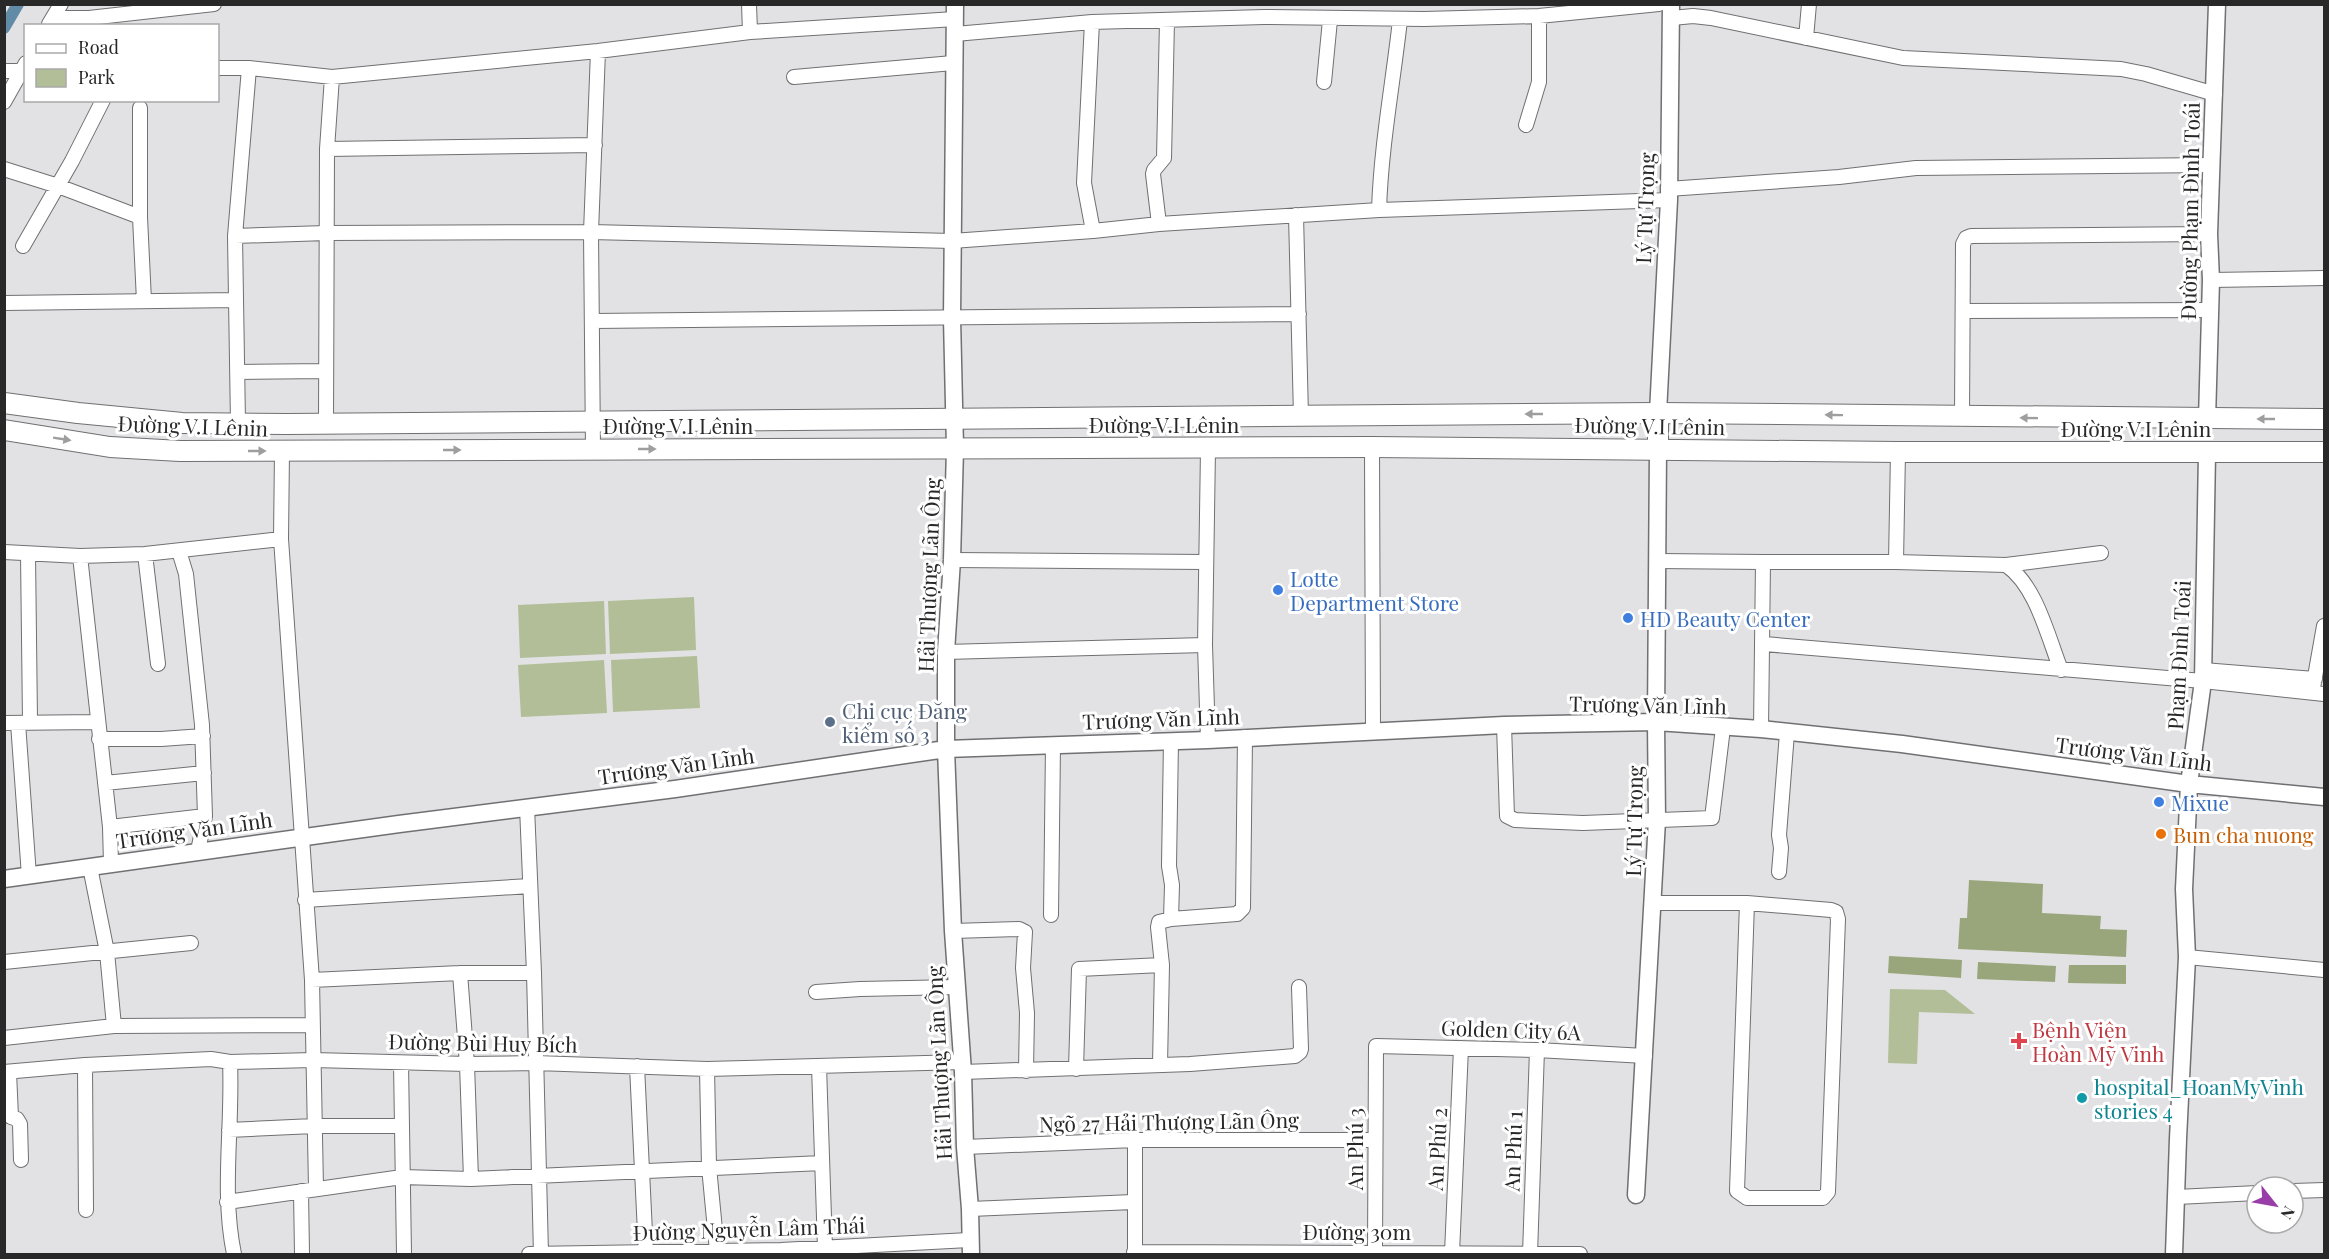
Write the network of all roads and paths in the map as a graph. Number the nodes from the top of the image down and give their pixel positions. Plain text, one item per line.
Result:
1 (61, 4) edge
2 (214, 4) edge
3 (749, 4) edge
4 (1350, 4) edge
5 (1424, 4) edge
6 (1659, 4) edge
7 (1809, 4) edge
8 (2217, 4) edge
9 (1504, 10) edge
10 (1671, 11) edge
11 (1539, 16) junction
12 (955, 19) edge
13 (1350, 19) junction
14 (1424, 19) junction
15 (1330, 20) junction
16 (1400, 20) junction
17 (1092, 21) junction
18 (1167, 21) junction
19 (50, 22) edge
20 (750, 32) junction
21 (1806, 38) junction
22 (598, 51) junction
23 (953, 63) junction
24 (219, 68) edge
25 (249, 68) junction
26 (17, 70) edge
27 (332, 77) junction
28 (794, 77) dead end
29 (1324, 82) dead end
30 (2215, 94) junction
31 (4, 102) edge
32 (102, 102) edge
33 (140, 108) dead end
34 (1527, 125) dead end
35 (595, 145) junction
36 (327, 149) junction
37 (2212, 165) junction
38 (4, 169) edge
39 (58, 186) junction
40 (1668, 195) junction
41 (1379, 210) junction
42 (1296, 215) junction
43 (140, 217) junction
44 (1159, 224) junction
45 (1093, 231) junction
46 (591, 232) junction
47 (326, 233) junction
48 (2210, 234) junction
49 (235, 236) junction
50 (952, 241) junction
51 (23, 246) dead end
52 (2325, 278) edge
53 (2211, 280) junction
54 (236, 300) junction
55 (144, 301) junction
56 (4, 303) edge
57 (2210, 310) junction
58 (1963, 311) junction
59 (1299, 314) junction
60 (952, 318) junction
61 (593, 321) junction
62 (326, 371) junction
63 (237, 372) junction
64 (4, 403) edge
65 (1658, 413) junction
66 (1301, 416) junction
67 (1962, 417) junction
68 (954, 418) junction
69 (2207, 419) junction
70 (2325, 419) edge
71 (594, 421) junction
72 (417, 422) junction
73 (238, 423) junction
74 (326, 423) junction
75 (4, 430) edge
76 (1372, 447) junction
77 (955, 448) junction
78 (1658, 448) junction
79 (593, 449) junction
80 (1208, 449) junction
81 (416, 450) junction
82 (282, 451) junction
83 (1898, 452) junction
84 (2325, 452) edge
85 (2207, 453) junction
86 (281, 539) junction
87 (179, 551) junction
88 (4, 552) edge
89 (2100, 553) dead end
90 (28, 554) junction
91 (145, 554) junction
92 (80, 556) junction
93 (952, 560) junction
94 (1657, 561) junction
95 (1205, 562) junction
96 (1763, 562) junction
97 (1896, 562) junction
98 (2006, 565) junction
99 (2325, 627) edge
100 (1764, 644) junction
101 (1204, 645) junction
102 (946, 652) junction
103 (158, 664) dead end
104 (2061, 670) junction
105 (2203, 675) junction
106 (2317, 688) edge
107 (18, 722) edge
108 (98, 722) junction
109 (1656, 722) junction
110 (1504, 725) junction
111 (1723, 728) junction
112 (1761, 729) junction
113 (1373, 731) junction
114 (1787, 733) junction
115 (203, 736) junction
116 (1245, 737) junction
117 (99, 739) junction
118 (1208, 740) junction
119 (1171, 741) junction
120 (1053, 745) junction
121 (946, 749) junction
122 (204, 772) junction
123 (105, 783) junction
124 (2189, 783) junction
125 (2325, 797) edge
126 (527, 807) junction
127 (205, 816) junction
128 (1657, 820) junction
129 (110, 827) junction
130 (302, 837) junction
131 (198, 851) junction
132 (111, 863) junction
133 (90, 867) junction
134 (1779, 872) dead end
135 (29, 876) junction
136 (4, 879) edge
137 (530, 886) junction
138 (305, 900) junction
139 (1654, 903) junction
140 (1748, 903) junction
141 (1051, 915) dead end
142 (1171, 919) junction
143 (953, 930) junction
144 (191, 943) dead end
145 (107, 952) junction
146 (2187, 957) junction
147 (4, 962) edge
148 (1162, 965) junction
149 (2325, 970) edge
150 (460, 973) junction
151 (534, 973) junction
152 (312, 980) junction
153 (957, 987) junction
154 (1299, 987) dead end
155 (816, 992) dead end
156 (312, 1025) junction
157 (114, 1026) junction
158 (4, 1038) edge
159 (1376, 1046) joint
160 (1461, 1048) junction
161 (1537, 1050) junction
162 (1645, 1056) junction
163 (313, 1060) junction
164 (230, 1062) junction
165 (401, 1063) junction
166 (536, 1063) junction
167 (467, 1064) junction
168 (85, 1065) junction
169 (1160, 1065) junction
170 (637, 1066) junction
171 (819, 1066) junction
172 (963, 1067) junction
173 (707, 1069) junction
174 (1076, 1069) junction
175 (1026, 1071) junction
176 (7, 1072) edge
177 (314, 1126) junction
178 (401, 1126) junction
179 (229, 1130) junction
180 (1135, 1140) junction
181 (1375, 1140) junction
182 (964, 1147) junction
183 (21, 1160) dead end
184 (822, 1163) junction
185 (709, 1167) junction
186 (641, 1170) junction
187 (540, 1175) junction
188 (402, 1177) junction
189 (471, 1179) junction
190 (316, 1188) junction
191 (2325, 1190) edge
192 (301, 1191) junction
193 (2305, 1191) edge
194 (2245, 1194) edge
195 (1636, 1195) dead end
196 (2177, 1197) junction
197 (227, 1202) junction
198 (1133, 1202) junction
199 (970, 1209) junction
200 (86, 1210) dead end
201 (970, 1247) edge
202 (825, 1248) junction
203 (717, 1251) junction
204 (1375, 1252) junction
205 (1134, 1253) edge
206 (1452, 1253) junction
207 (234, 1254) edge
208 (302, 1254) edge
209 (404, 1254) edge
210 (537, 1254) edge
211 (646, 1254) edge
212 (1530, 1254) edge
213 (1580, 1254) edge
214 (2174, 1254) edge

1 - 19 street
2 - 19 street
3 - 20 street
4 - 13 street
5 - 14 street
6 - 11 street
7 - 21 street
8 - 30 street, Đường Phạm Đình Toái
9 - 11 street
9 - 14 street
10 - 21 street
10 - 40 street, Lý Tự Trọng
11 - 34 street
12 - 17 street
12 - 20 street
12 - 23 street, Hải Thượng Lãn Ông
13 - 15 street
13 - 16 street
14 - 16 street
15 - 18 street
15 - 29 street
16 - 41 street
17 - 18 street
17 - 45 street
18 - 44 street
20 - 22 street
21 - 30 street
22 - 27 street
22 - 35 street
23 - 28 street
23 - 50 street, Hải Thượng Lãn Ông
24 - 25 street
25 - 27 street
25 - 49 street
26 - 31 street
27 - 36 street
30 - 37 street, Đường Phạm Đình Toái
32 - 39 street
33 - 43 street
35 - 36 street
35 - 46 street
36 - 47 street
37 - 40 street
37 - 48 street, Đường Phạm Đình Toái
38 - 39 street
39 - 43 street
39 - 51 street
40 - 41 street
40 - 65 street, Lý Tự Trọng
41 - 42 street
42 - 44 street
42 - 59 street
43 - 55 street
44 - 45 street
45 - 50 street
46 - 47 street
46 - 50 street
46 - 61 street
47 - 49 street
47 - 62 street
48 - 53 street, Đường Phạm Đình Toái
48 - 58 street
49 - 54 street
50 - 60 street, Hải Thượng Lãn Ông
52 - 53 street
53 - 57 street, Đường Phạm Đình Toái
54 - 55 street
54 - 63 street
55 - 56 street
57 - 58 street
57 - 69 street, Đường Phạm Đình Toái
58 - 67 street
59 - 60 street
59 - 66 street
60 - 61 street
60 - 68 street, Hải Thượng Lãn Ông
61 - 71 street
62 - 63 street
62 - 74 street
63 - 73 street
64 - 73 main road, Đường V.I Lênin
65 -> 66 main road, Đường V.I Lênin
67 -> 65 main road, Đường V.I Lênin
65 - 78 main road
66 - 68 main road, Đường V.I Lênin
69 -> 67 main road, Đường V.I Lênin
68 - 71 main road, Đường V.I Lênin
68 - 77 street, Hải Thượng Lãn Ông
70 -> 69 main road, Đường V.I Lênin
69 - 85 main road
71 - 72 main road, Đường V.I Lênin
71 - 79 street
72 - 74 main road, Đường V.I Lênin
72 - 81 main road
73 - 74 main road, Đường V.I Lênin
75 -> 82 main road, Đường V.I Lênin
76 - 78 main road, Đường V.I Lênin
76 - 80 main road, Đường V.I Lênin
76 - 113 street
79 -> 77 main road, Đường V.I Lênin
77 - 80 main road, Đường V.I Lênin
77 - 93 street, Hải Thượng Lãn Ông
78 - 83 main road, Đường V.I Lênin
78 - 94 street, Lý Tự Trọng
81 -> 79 main road, Đường V.I Lênin
80 - 95 street
81 - 82 main road, Đường V.I Lênin
82 - 86 street
83 - 85 main road, Đường V.I Lênin
83 - 97 street
84 - 85 main road, Đường V.I Lênin
85 - 105 street, Phạm Đình Toái
86 - 87 street
86 - 130 street
87 - 91 street
87 - 115 street
88 - 90 street
89 - 98 street
90 - 92 street
90 - 107 street
91 - 92 street
91 - 103 street
92 - 108 street
93 - 95 street
93 - 102 street, Hải Thượng Lãn Ông
94 - 96 street
94 - 109 street, Lý Tự Trọng
95 - 101 street
96 - 97 street
96 - 100 street
97 - 98 street
98 - 104 street
99 - 106 street
100 - 104 street
100 - 112 street
101 - 102 street
101 - 118 street
102 - 121 street, Hải Thượng Lãn Ông
104 - 105 street
105 - 106 street
105 - 124 street, Phạm Đình Toái
107 - 108 street
107 - 135 street
108 - 117 street
109 - 110 street, Trương Văn Lĩnh
109 - 111 street, Trương Văn Lĩnh
109 - 128 street, Lý Tự Trọng
110 - 113 street, Trương Văn Lĩnh
110 - 128 street
111 - 112 street, Trương Văn Lĩnh
111 - 128 street
112 - 114 street, Trương Văn Lĩnh
113 - 116 street, Trương Văn Lĩnh
114 - 124 street, Trương Văn Lĩnh
114 - 134 street
115 - 117 street
115 - 122 street
116 - 118 street, Trương Văn Lĩnh
116 - 142 street
117 - 123 street
118 - 119 street, Trương Văn Lĩnh
119 - 120 street, Trương Văn Lĩnh
119 - 142 street
120 - 121 street, Trương Văn Lĩnh
120 - 141 street
121 - 126 street, Trương Văn Lĩnh
121 - 143 street, Hải Thượng Lãn Ông
122 - 123 street
122 - 127 street
123 - 129 street
124 - 125 street, Trương Văn Lĩnh
124 - 146 street, Phạm Đình Toái
126 - 130 street, Trương Văn Lĩnh
126 - 137 street
127 - 129 street
127 - 131 street
128 - 139 street, Lý Tự Trọng
129 - 132 street
130 - 131 street, Trương Văn Lĩnh
130 - 138 street
131 - 132 street, Trương Văn Lĩnh
132 - 133 street, Trương Văn Lĩnh
133 - 135 street, Trương Văn Lĩnh
133 - 145 street
135 - 136 street, Trương Văn Lĩnh
137 - 138 street
137 - 151 street
138 - 152 street
139 - 140 street
139 - 162 street, Lý Tự Trọng
140 - 140 street
142 - 148 street
143 - 153 street, Hải Thượng Lãn Ông
143 - 175 street
144 - 145 street
145 - 147 street
145 - 157 street
146 - 149 street
146 - 196 street, Phạm Đình Toái
148 - 169 street
148 - 174 street
150 - 151 street
150 - 152 street
150 - 167 street
151 - 166 street
152 - 156 street
153 - 155 street
153 - 172 street, Hải Thượng Lãn Ông
154 - 169 street, Đường Bùi Huy Bích
156 - 157 street
156 - 163 street
157 - 158 street
159 - 160 street, Golden City 6A
159 - 181 street, An Phú 3
160 - 161 street, Golden City 6A
160 - 206 street, An Phú 2
161 - 162 street, Golden City 6A
161 - 212 street, An Phú 1
162 - 195 street, Lý Tự Trọng
163 - 164 street, Đường Bùi Huy Bích
163 - 165 street, Đường Bùi Huy Bích
163 - 177 street
164 - 168 street, Đường Bùi Huy Bích
164 - 179 street
165 - 167 street, Đường Bùi Huy Bích
165 - 178 street
166 - 167 street, Đường Bùi Huy Bích
166 - 170 street, Đường Bùi Huy Bích
166 - 187 street
167 - 189 street
168 - 176 street, Đường Bùi Huy Bích
168 - 200 street
169 - 174 street, Đường Bùi Huy Bích
170 - 173 street, Đường Bùi Huy Bích
170 - 186 street
171 - 172 street, Đường Bùi Huy Bích
171 - 173 street, Đường Bùi Huy Bích
171 - 184 street
172 - 175 street, Đường Bùi Huy Bích
172 - 182 street, Hải Thượng Lãn Ông
173 - 185 street
174 - 175 street, Đường Bùi Huy Bích
176 - 183 street
177 - 178 street
177 - 179 street
177 - 190 street
178 - 188 street
179 - 197 street
180 - 181 street, Ngõ 27 Hải Thượng Lãn Ông
180 - 182 street, Ngõ 27 Hải Thượng Lãn Ông
180 - 198 street
181 - 204 street, An Phú 3
182 - 199 street, Hải Thượng Lãn Ông
184 - 185 street
184 - 202 street
185 - 186 street
185 - 203 street
186 - 187 street
186 - 211 street
187 - 189 street
187 - 210 street
188 - 189 street
188 - 190 street
188 - 209 street
190 - 192 street
191 - 193 street
192 - 197 street
192 - 208 street
194 - 196 street
196 - 214 street, Phạm Đình Toái
197 - 207 street
198 - 199 street
198 - 205 street
199 - 201 street, Hải Thượng Lãn Ông
201 - 202 street, Đường Nguyễn Lâm Thái
202 - 203 street, Đường Nguyễn Lâm Thái
203 - 211 street, Đường Nguyễn Lâm Thái
204 - 205 street, Đường 30m
204 - 206 street, Đường 30m
206 - 212 street, Đường 30m
210 - 211 street, Đường Nguyễn Lâm Thái
212 - 213 street, Đường 30m

